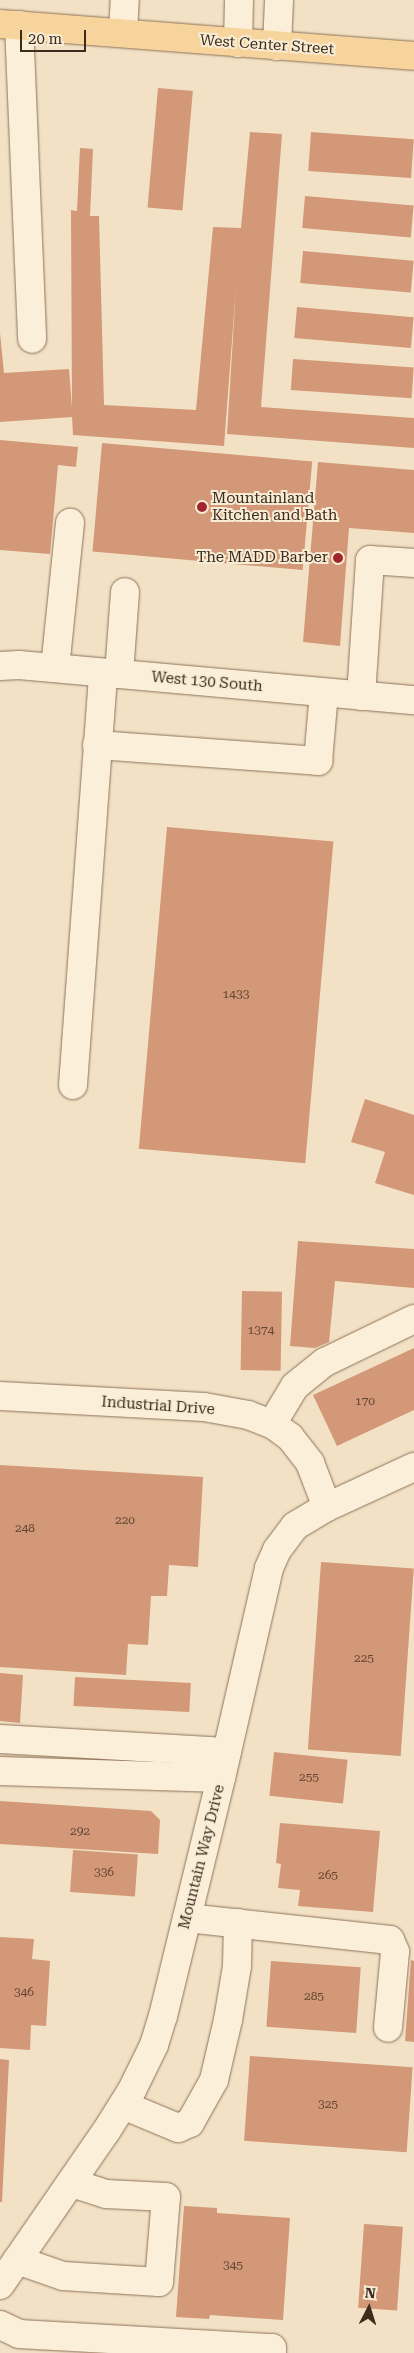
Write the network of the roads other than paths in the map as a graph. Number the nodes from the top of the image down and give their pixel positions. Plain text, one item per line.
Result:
1 (125, 0) edge
2 (239, 0) edge
3 (279, 0) edge
4 (9, 24) edge
5 (123, 33) junction
6 (238, 42) junction
7 (277, 46) junction
8 (414, 56) edge
9 (32, 339) dead end
10 (70, 524) dead end
11 (414, 563) edge
12 (125, 592) dead end
13 (0, 666) edge
14 (55, 668) junction
15 (111, 673) junction
16 (324, 693) junction
17 (361, 696) junction
18 (414, 700) edge
19 (97, 745) junction
20 (73, 1085) dead end
21 (414, 1319) edge
22 (0, 1396) edge
23 (272, 1424) junction
24 (414, 1467) edge
25 (327, 1507) junction
26 (0, 1739) edge
27 (224, 1765) junction
28 (0, 1770) edge
29 (187, 1918) junction
30 (238, 1924) junction
31 (388, 2028) dead end
32 (123, 2105) junction
33 (72, 2183) junction
34 (18, 2260) junction
35 (0, 2285) edge
36 (0, 2325) edge
37 (272, 2353) edge

1 - 5 street
2 - 6 street
3 - 7 street
4 - 5 main road, West Center Street
4 - 9 street
5 - 6 main road, West Center Street
6 - 7 main road, West Center Street
7 - 8 main road, West Center Street
10 - 14 street
11 - 17 street
12 - 15 street
13 - 14 street, West 130 South
14 - 15 street, West 130 South
15 - 16 street, West 130 South
15 - 19 street
16 - 17 street, West 130 South
16 - 19 street
17 - 18 street, West 130 South
19 - 20 street
21 - 23 street
22 - 23 street, Industrial Drive
23 - 25 street, Industrial Drive
24 - 25 street, Mountain Way Drive
25 - 27 street, Mountain Way Drive
26 - 27 street
27 - 28 street
27 - 29 street, Mountain Way Drive
29 - 30 street
29 - 32 street, Mountain Way Drive
30 - 31 street
30 - 32 street
32 - 33 street, Mountain Way Drive
33 - 34 street, Mountain Way Drive
33 - 34 street
34 - 35 street, Mountain Way Drive
36 - 37 street

